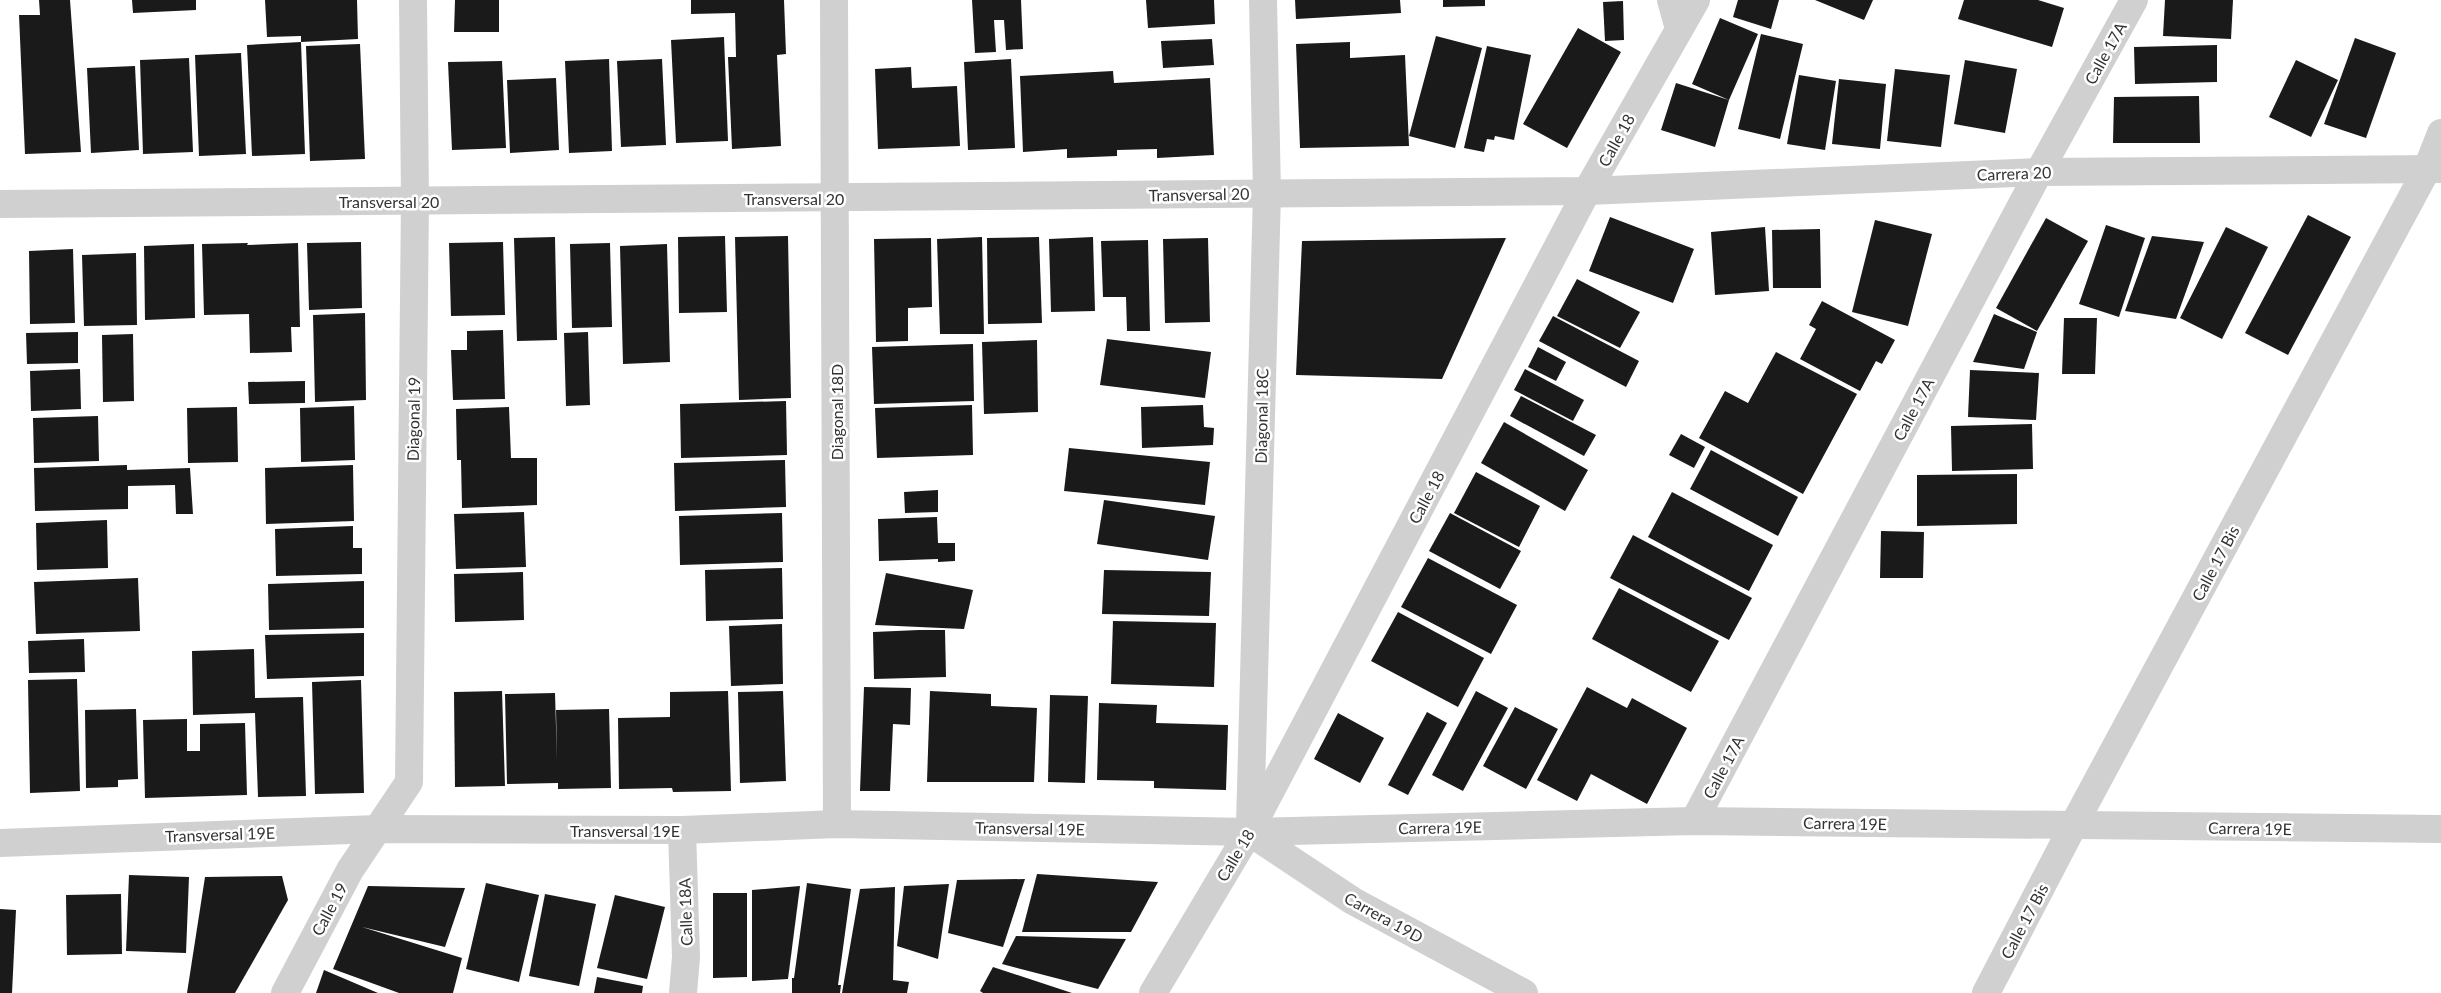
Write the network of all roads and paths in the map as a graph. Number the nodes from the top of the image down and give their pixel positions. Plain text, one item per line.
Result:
1 (413, 0) edge
2 (834, 0) edge
3 (1263, 0) edge
4 (1670, 0) edge
5 (1696, 0) edge
6 (2134, 0) edge
7 (1679, 29) junction
8 (2441, 133) edge
9 (2434, 169) edge
10 (2039, 172) junction
11 (1588, 191) junction
12 (1267, 193) junction
13 (836, 197) junction
14 (415, 200) junction
15 (0, 204) edge
16 (1694, 821) junction
17 (837, 824) junction
18 (2073, 826) junction
19 (378, 829) junction
20 (2441, 829) edge
21 (682, 830) junction
22 (1249, 832) junction
23 (0, 838) edge
24 (0, 843) edge
25 (285, 993) edge
26 (683, 993) edge
27 (1153, 993) edge
28 (1524, 993) edge
29 (1986, 993) edge

1 - 14 street, Diagonal 19
2 - 13 street, Diagonal 18D
3 - 12 street, Diagonal 18C
4 - 7 street
5 - 7 street, Calle 18
6 - 10 street, Calle 17A
7 - 11 street, Calle 18
8 - 9 street, Calle 17 Bis
9 - 10 street, Carrera 20
9 - 18 street, Calle 17 Bis
10 - 11 street, Carrera 20
10 - 16 street, Calle 17A
11 - 12 street, Transversal 20
11 - 22 street, Calle 18
12 - 13 street, Transversal 20
12 - 22 street, Diagonal 18C
13 - 14 street, Transversal 20
13 - 17 street, Diagonal 18D
14 - 15 street, Transversal 20
14 - 19 street, Diagonal 19
16 - 18 street, Carrera 19E
16 - 22 street, Carrera 19E
17 - 21 street, Transversal 19E
17 - 22 street, Transversal 19E
18 - 20 street, Carrera 19E
18 - 29 street, Calle 17 Bis
19 - 21 street, Transversal 19E
19 - 24 street, Transversal 19E
19 - 25 street, Calle 19
21 - 26 street, Calle 18A
22 - 27 street, Calle 18
22 - 28 street, Carrera 19D
23 - 24 street

